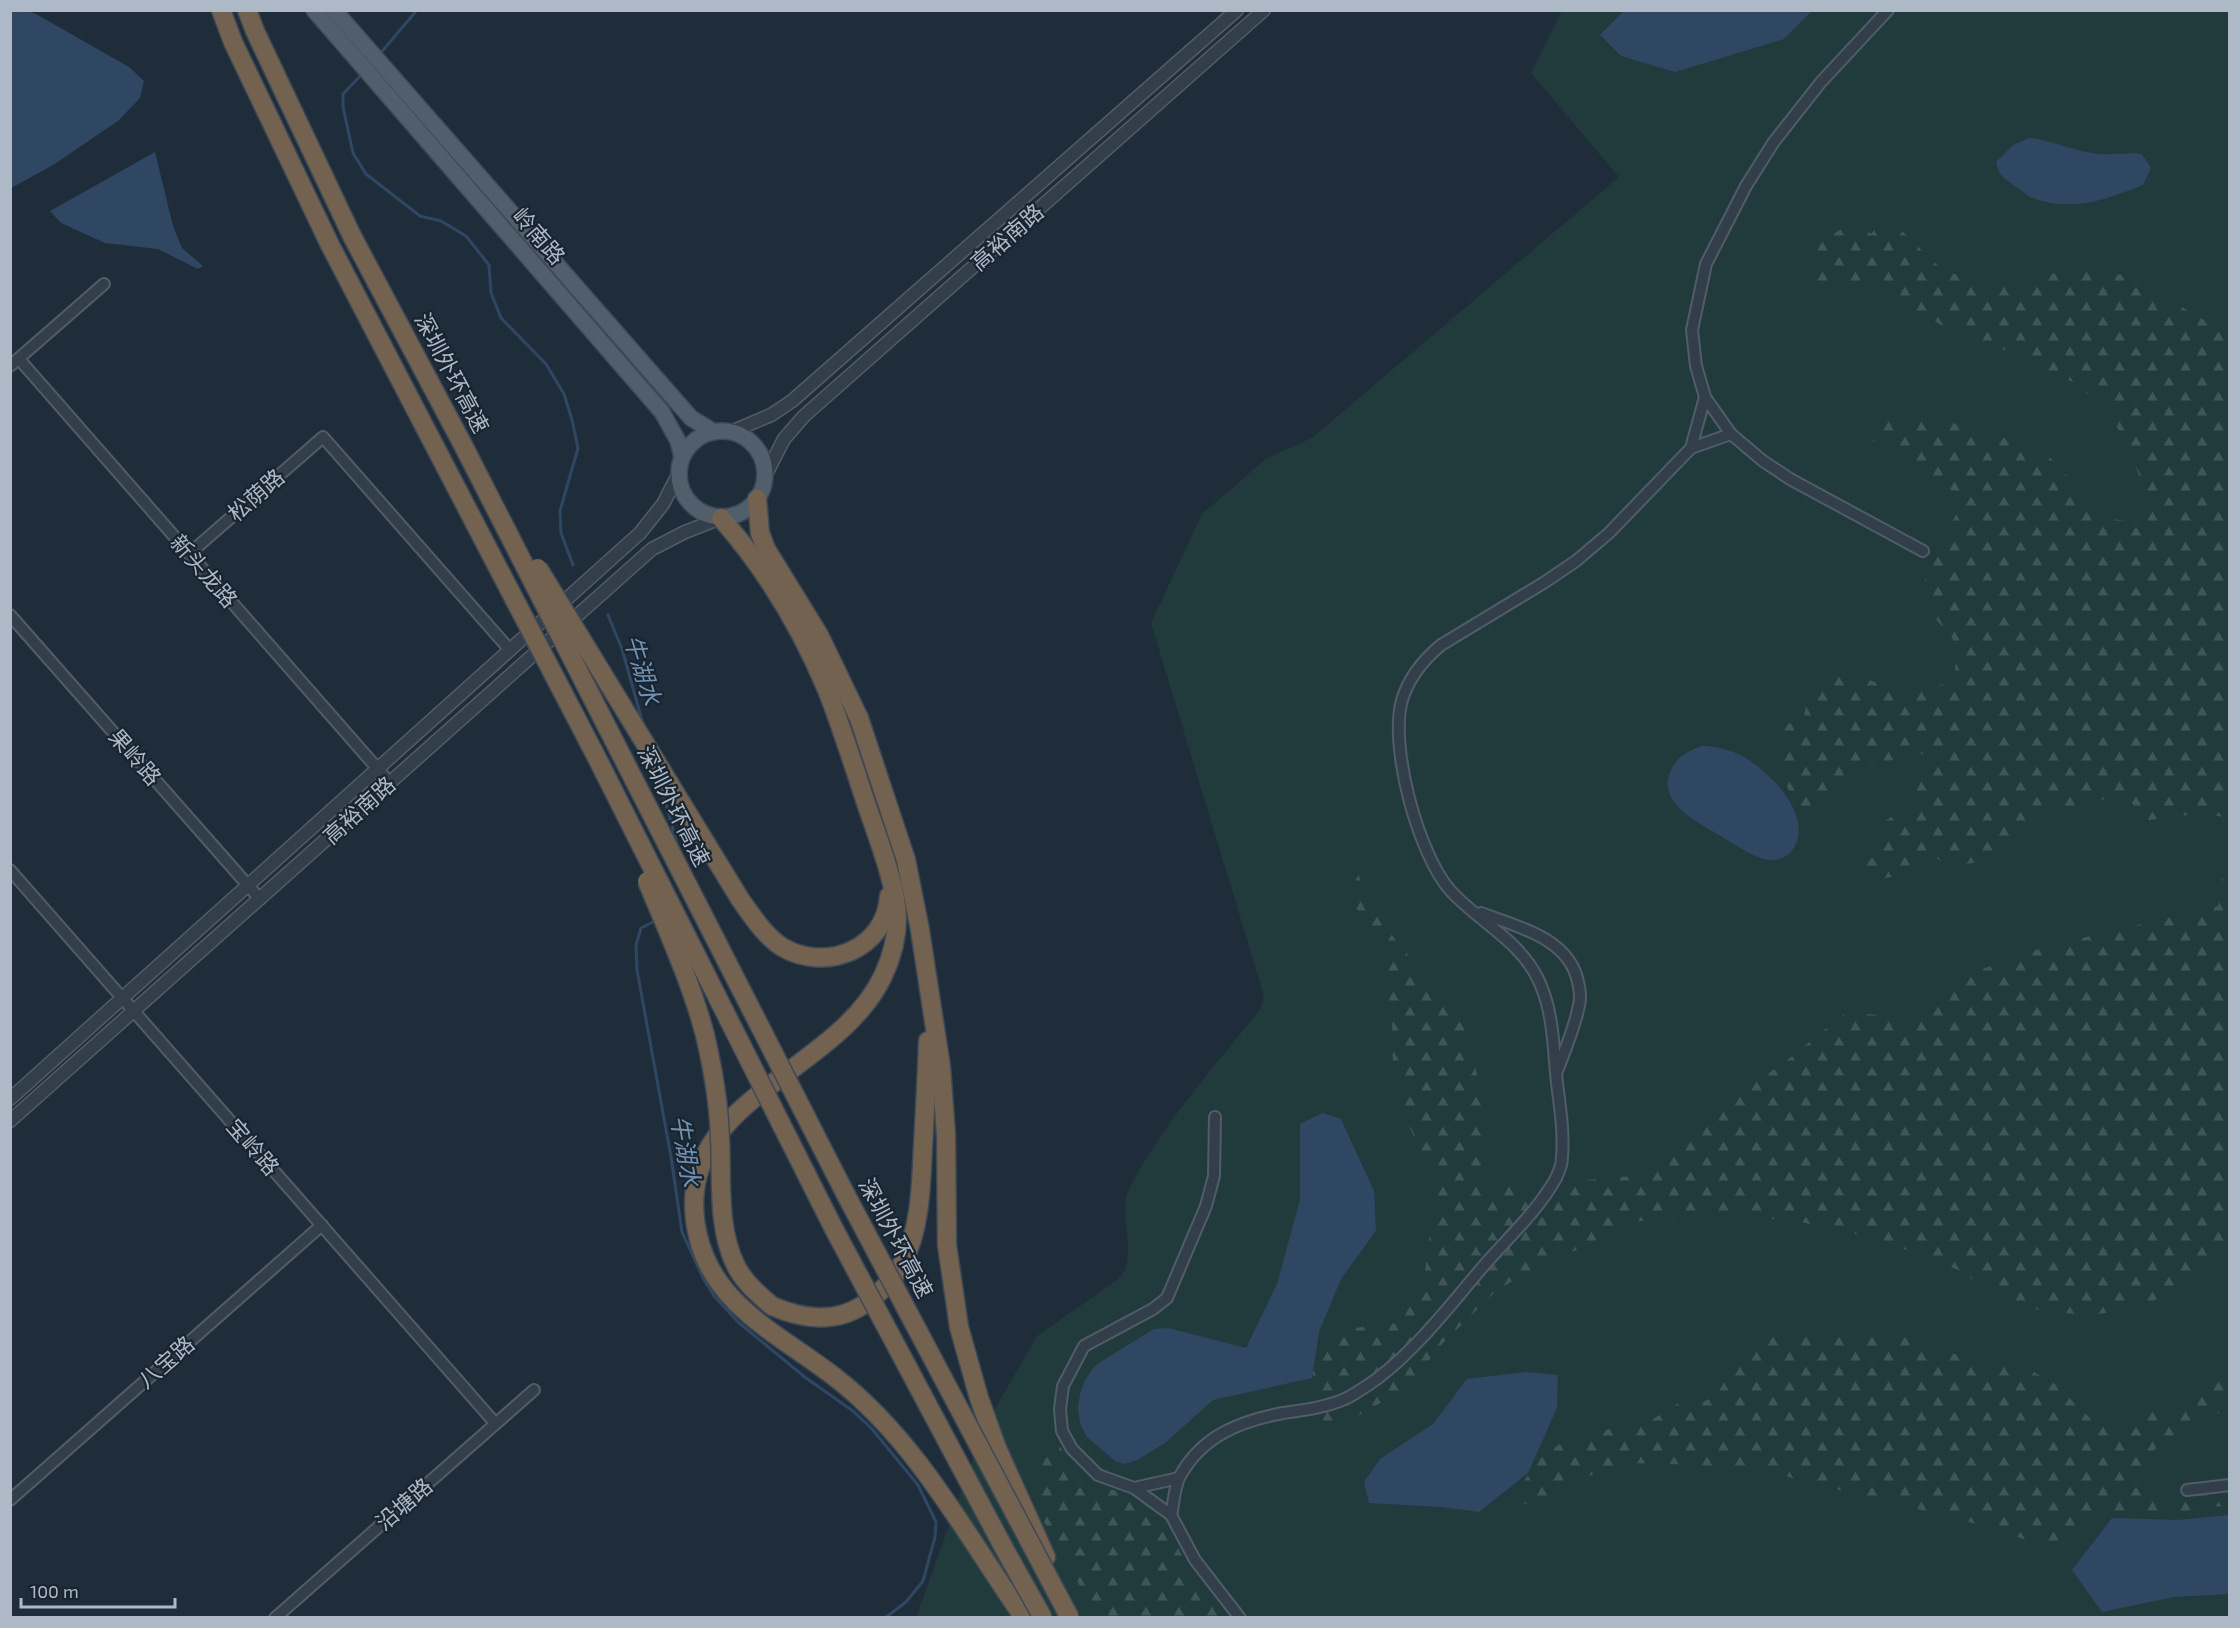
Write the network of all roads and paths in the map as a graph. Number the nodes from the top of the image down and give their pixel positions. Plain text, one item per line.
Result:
1 (221, 10) edge
2 (247, 10) edge
3 (314, 10) edge
4 (334, 10) edge
5 (1238, 10) edge
6 (1264, 10) edge
7 (1888, 10) edge
8 (356, 47) junction
9 (389, 85) junction
10 (104, 284) dead end
11 (15, 363) edge
12 (1705, 397) junction
13 (714, 432) junction
14 (731, 432) junction
15 (1731, 434) junction
16 (463, 445) junction
17 (1691, 448) junction
18 (682, 457) junction
19 (679, 473) junction
20 (765, 476) junction
21 (757, 500) junction
22 (721, 518) junction
23 (1923, 551) dead end
24 (189, 554) junction
25 (10, 615) edge
26 (509, 649) junction
27 (598, 760) junction
28 (377, 768) junction
29 (390, 783) junction
30 (10, 870) edge
31 (890, 882) junction
32 (248, 885) junction
33 (260, 899) junction
34 (1467, 907) junction
35 (123, 998) junction
36 (930, 1003) junction
37 (134, 1011) junction
38 (1556, 1075) junction
39 (10, 1099) edge
40 (1215, 1117) dead end
41 (10, 1121) edge
42 (322, 1225) junction
43 (534, 1390) dead end
44 (495, 1424) junction
45 (1179, 1478) junction
46 (2229, 1485) edge
47 (1134, 1488) junction
48 (2187, 1490) dead end
49 (10, 1500) edge
50 (1171, 1515) junction
51 (1067, 1612) edge
52 (275, 1617) edge
53 (1024, 1617) edge
54 (1043, 1617) edge
55 (1240, 1617) edge

1 - 27 highway, bridge
2 - 16 highway, 深圳外环高速, bridge
3 - 8 main road
4 - 8 main road
5 - 14 street, 高裕南路
6 - 20 street, 高裕南路
7 - 12 street
8 - 9 main road, 岭南路
9 - 13 main road, 岭南路
9 - 18 main road, 岭南路
10 - 11 street
11 - 24 street, 新头龙路
12 - 15 street
12 - 17 street
13 - 14 main road
13 - 18 main road
14 - 20 main road
15 - 17 street
15 - 23 street
16 - 31 highway, bridge
16 - 51 highway, 深圳外环高速, bridge
17 - 34 street
18 - 19 main road
19 - 22 main road
19 - 26 street, 高裕南路
20 - 21 main road
21 - 22 main road
21 - 36 highway
22 - 29 street, 高裕南路
22 - 31 highway
24 - 26 street, 松荫路
24 - 28 street, 新头龙路
25 - 32 street, 果岭路
26 - 28 street, 高裕南路
27 - 36 highway, bridge
27 - 54 highway, bridge
28 - 29 street, 新头龙路
28 - 32 street, 高裕南路
29 - 33 street, 高裕南路
30 - 35 street, 宝岭路
31 - 53 highway
32 - 33 street, 果岭路
32 - 35 street, 高裕南路
33 - 37 street, 高裕南路
34 - 38 street
34 - 38 street
35 - 37 street, 宝岭路
35 - 39 street, 高裕南路
36 - 51 highway, bridge
37 - 41 street, 高裕南路
37 - 42 street, 宝岭路
38 - 45 street
40 - 47 street
42 - 44 street, 宝岭路
42 - 49 street, 八宝路
43 - 44 street, 沿塘路
44 - 52 street, 沿塘路
45 - 47 street
45 - 50 street
46 - 48 street
47 - 50 street
50 - 55 street

